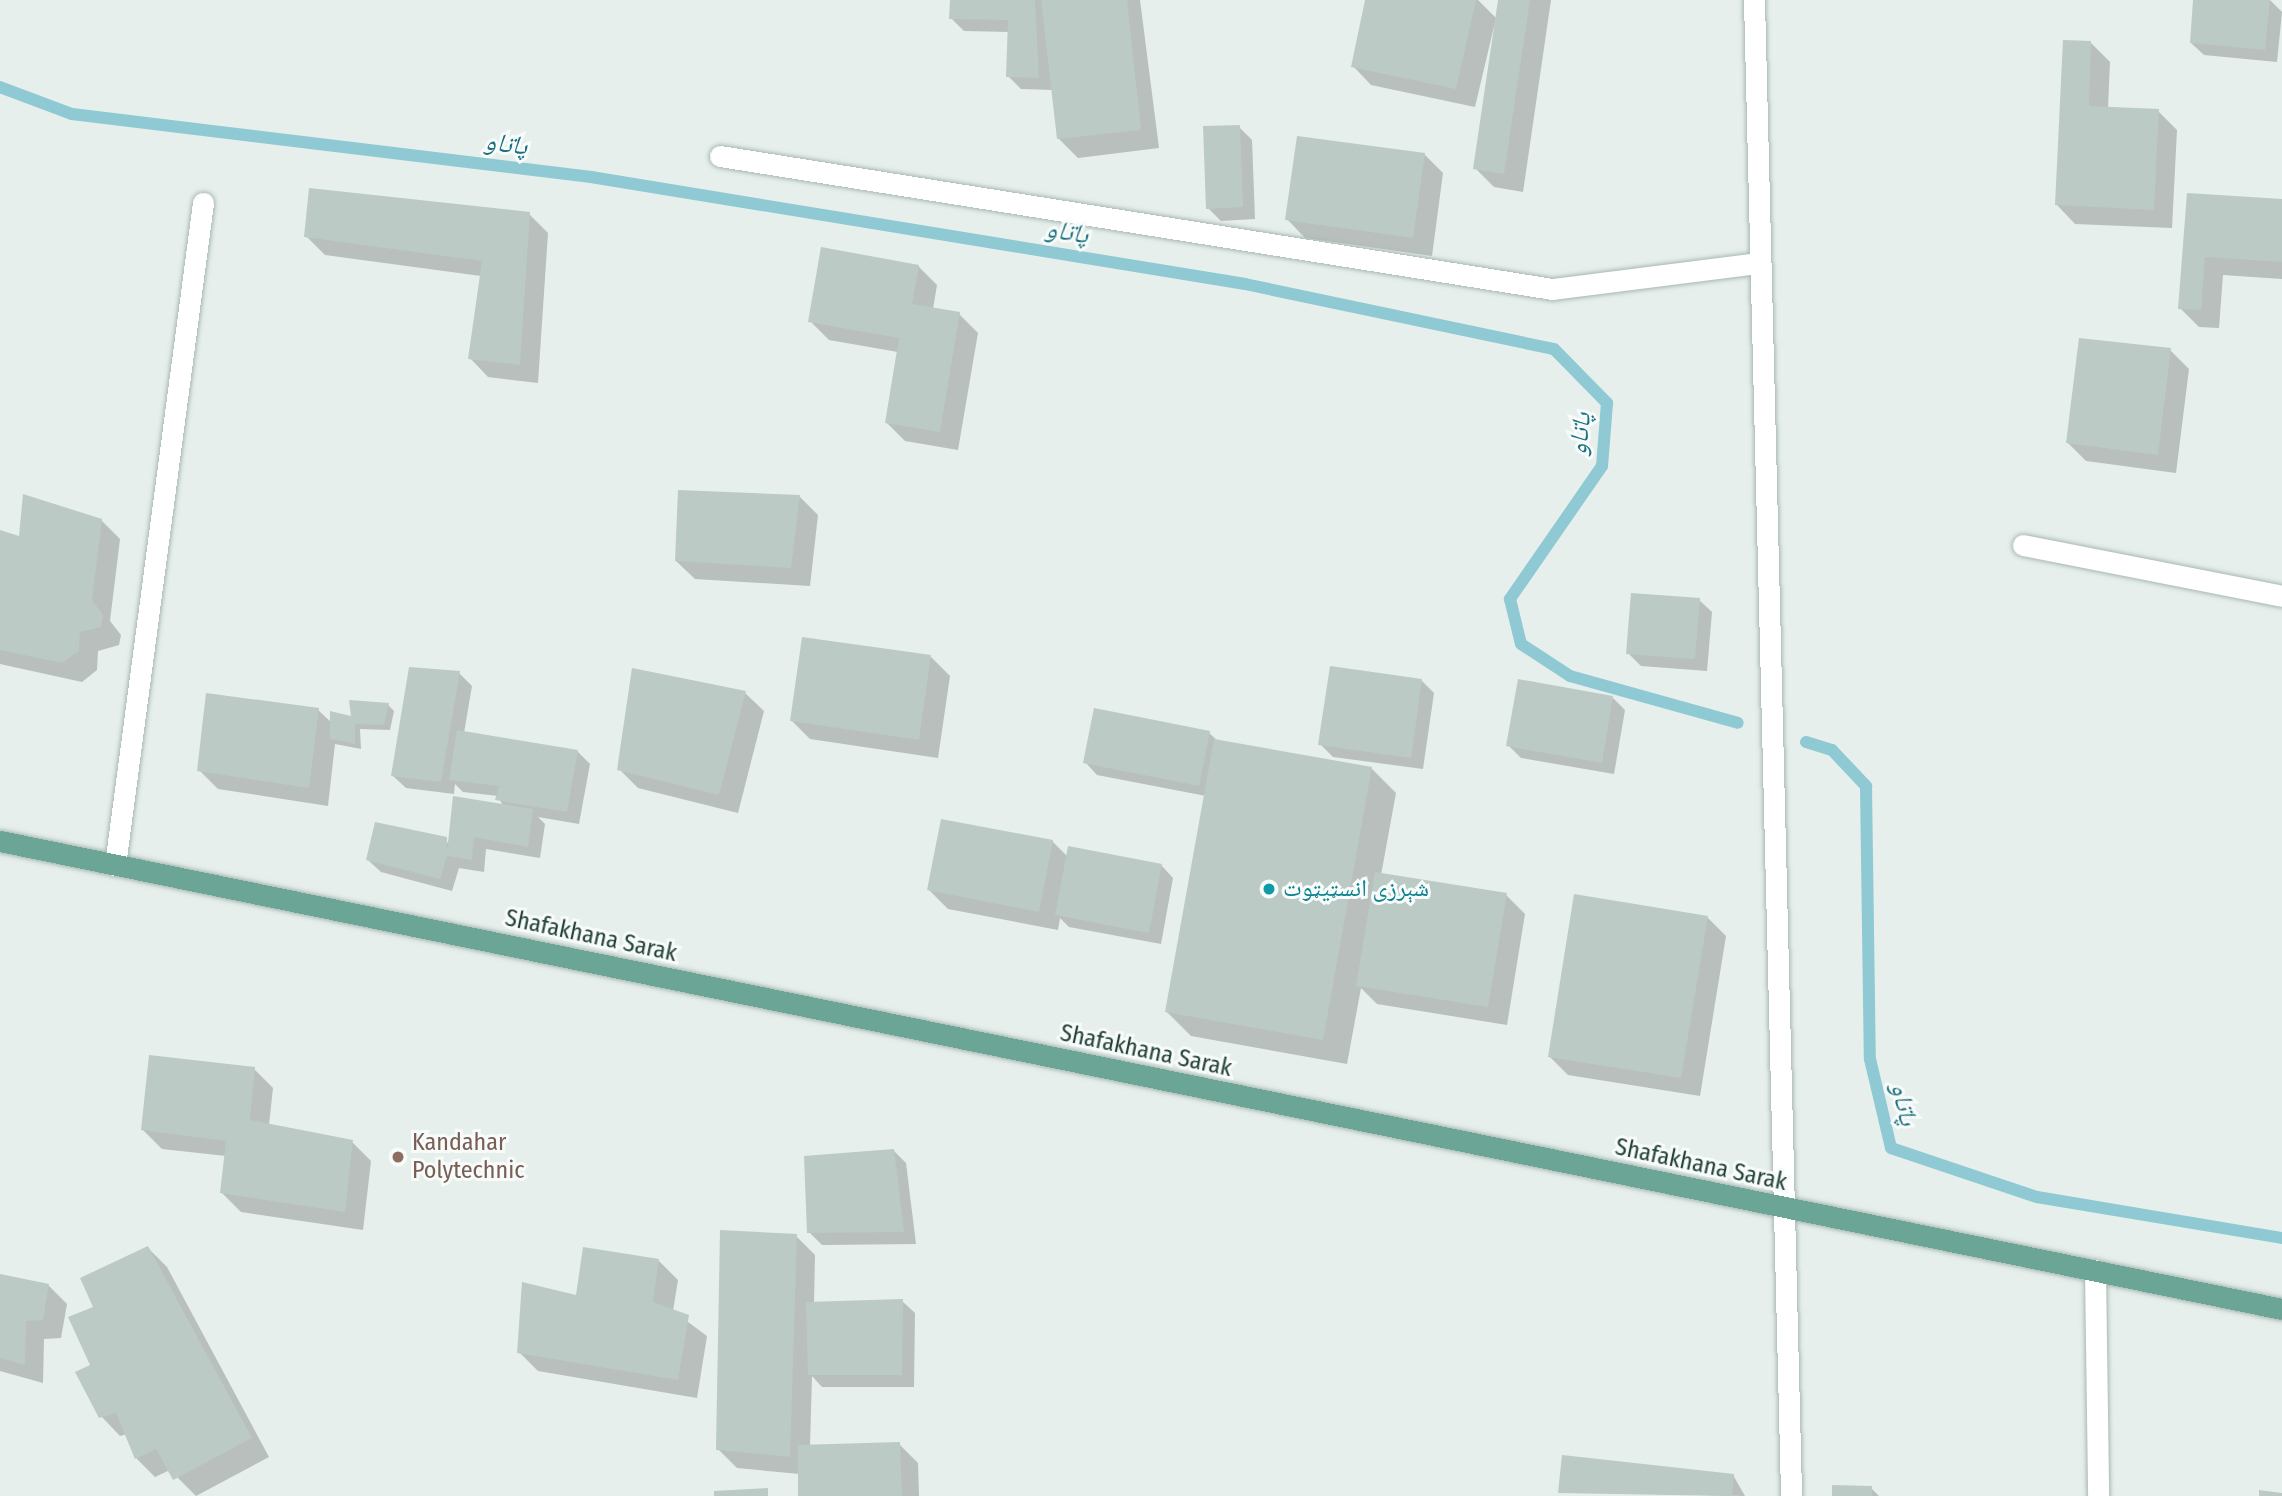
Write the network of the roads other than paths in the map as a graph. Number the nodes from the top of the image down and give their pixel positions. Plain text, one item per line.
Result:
1 (1754, 0) edge
2 (720, 156) dead end
3 (202, 203) dead end
4 (1758, 263) junction
5 (2024, 545) dead end
6 (2282, 596) edge
7 (0, 841) edge
8 (116, 865) junction
9 (1787, 1210) junction
10 (2095, 1270) junction
11 (2282, 1308) edge
12 (1791, 1496) edge
13 (2098, 1496) edge

1 - 4 street
2 - 4 street
3 - 8 street
4 - 9 street
5 - 6 street
7 - 8 main road, Shafakhana Sarak
8 - 9 main road, Shafakhana Sarak
9 - 10 main road, Shafakhana Sarak
9 - 12 street
10 - 11 main road, Shafakhana Sarak
10 - 13 street

